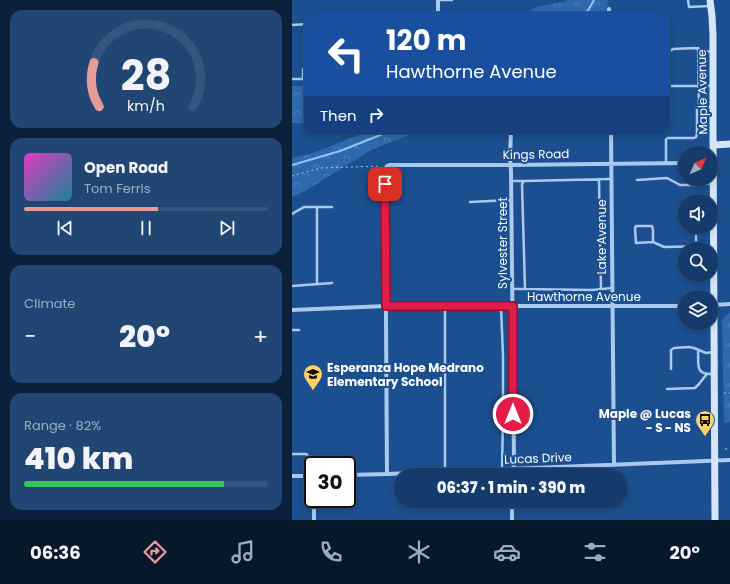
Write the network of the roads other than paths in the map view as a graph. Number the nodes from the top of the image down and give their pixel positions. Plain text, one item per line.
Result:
1 (439, 0) edge
2 (452, 0) edge
3 (688, 0) edge
4 (710, 3) edge
5 (438, 12) edge
6 (304, 24) edge
7 (292, 25) edge
8 (698, 48) junction
9 (670, 51) edge
10 (713, 52) junction
11 (304, 69) edge
12 (292, 79) edge
13 (670, 86) edge
14 (699, 86) junction
15 (713, 86) junction
16 (713, 106) junction
17 (699, 107) junction
18 (511, 134) edge
19 (610, 134) edge
20 (730, 144) edge
21 (714, 145) joint
22 (666, 163) junction
23 (678, 163) edge
24 (611, 164) junction
25 (510, 165) junction
26 (611, 179) junction
27 (599, 180) junction
28 (637, 180) dead end
29 (511, 181) junction
30 (524, 181) junction
31 (678, 184) edge
32 (512, 200) junction
33 (470, 202) dead end
34 (317, 207) junction
35 (332, 207) dead end
36 (292, 214) edge
37 (653, 242) junction
38 (678, 247) edge
39 (332, 283) dead end
40 (317, 284) junction
41 (292, 286) edge
42 (612, 288) junction
43 (512, 289) junction
44 (524, 289) junction
45 (601, 289) junction
46 (730, 304) edge
47 (718, 305) edge
48 (386, 306) junction
49 (445, 306) junction
50 (501, 306) junction
51 (513, 306) junction
52 (612, 306) junction
53 (678, 306) edge
54 (292, 310) edge
55 (292, 330) edge
56 (300, 330) dead end
57 (714, 330) edge
58 (698, 350) junction
59 (714, 352) junction
60 (671, 369) dead end
61 (714, 374) junction
62 (706, 375) junction
63 (667, 389) dead end
64 (292, 454) edge
65 (309, 456) edge
66 (715, 460) junction
67 (730, 460) edge
68 (614, 465) junction
69 (445, 468) edge
70 (502, 468) edge
71 (513, 468) edge
72 (538, 468) edge
73 (387, 474) junction
74 (394, 474) edge
75 (356, 475) edge
76 (292, 476) edge
77 (304, 476) edge
78 (314, 508) edge
79 (512, 508) edge
80 (314, 520) edge
81 (512, 520) edge
82 (715, 520) edge

1 - 2 lane
1 - 5 street
3 - 4 lane
4 - 10 main road, Maple Avenue
6 - 7 lane
8 - 9 lane
8 - 10 lane
8 - 14 lane
10 - 15 main road, Maple Avenue
11 - 12 lane
13 - 14 lane
14 - 15 lane
14 - 17 lane
15 - 16 main road, Maple Avenue
16 - 17 lane
16 - 21 main road, Maple Avenue
17 - 22 lane
18 - 25 street, Sylvester Street
19 - 24 street, Lake Avenue
20 - 21 main road
22 - 23 street, Kings Road
22 - 24 street, Kings Road
24 - 25 street, Kings Road
24 - 26 street, Lake Avenue
25 - 29 street, Sylvester Street
25 - 48 street, Kings Road
26 - 27 lane
26 - 42 street, Lake Avenue
27 - 30 lane
27 - 45 lane
28 - 31 lane
29 - 30 lane
29 - 32 street, Sylvester Street
30 - 44 lane
32 - 33 lane
32 - 43 street, Sylvester Street
34 - 35 lane
34 - 36 lane
34 - 40 lane
37 - 37 lane
37 - 38 lane
39 - 40 lane
40 - 41 lane
42 - 45 lane
42 - 52 street, Lake Avenue
43 - 44 lane
43 - 51 street, Sylvester Street
44 - 45 lane
46 - 47 street
48 - 49 street, Hawthorne Avenue
48 - 54 street, Hawthorne Avenue
48 - 73 street
49 - 50 street, Hawthorne Avenue
49 - 69 lane
50 - 51 street, Hawthorne Avenue
50 - 70 lane
51 - 52 street, Hawthorne Avenue
51 - 71 street, Sylvester Street
52 - 53 street, Hawthorne Avenue
52 - 68 street, Lake Avenue
55 - 56 lane
57 - 59 main road, Maple Avenue
58 - 59 lane
58 - 60 lane
58 - 62 lane
59 - 61 main road, Maple Avenue
61 - 62 lane
61 - 66 main road, Maple Avenue
62 - 63 lane
64 - 65 lane
66 - 67 street, Lucas Drive
66 - 68 street, Lucas Drive
66 - 82 main road, Maple Avenue
68 - 72 street, Lucas Drive
73 - 74 street, Lucas Drive
73 - 75 street, Lucas Drive
76 - 77 street
78 - 80 street
79 - 81 street

